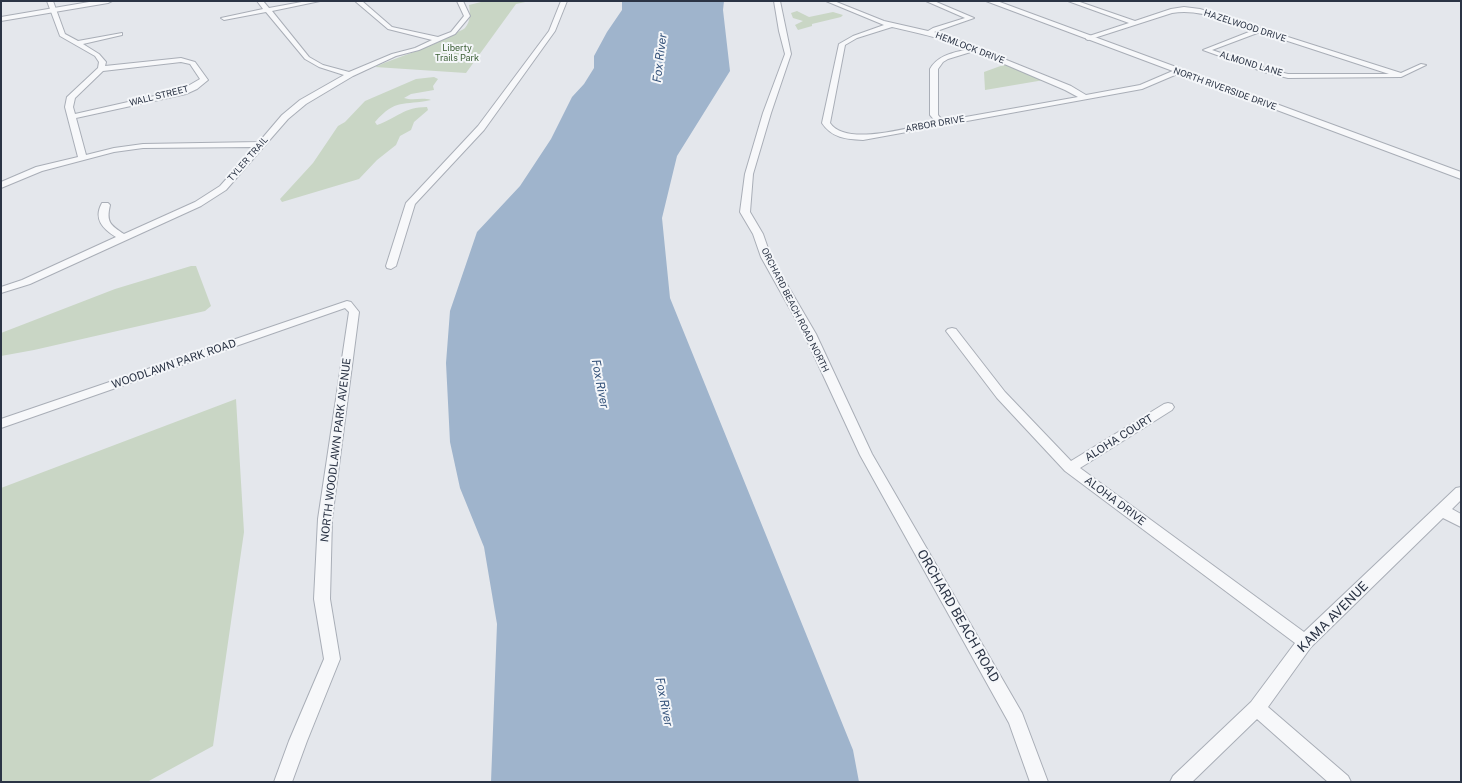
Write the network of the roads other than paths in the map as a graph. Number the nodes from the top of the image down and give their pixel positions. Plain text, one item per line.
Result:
1 (50, 1) edge
2 (108, 1) edge
3 (260, 1) edge
4 (317, 1) edge
5 (358, 1) edge
6 (460, 1) edge
7 (564, 1) edge
8 (777, 1) edge
9 (829, 1) edge
10 (929, 1) edge
11 (990, 1) edge
12 (1071, 1) edge
13 (52, 10) junction
14 (267, 10) junction
15 (224, 18) dead end
16 (1, 19) edge
17 (1136, 23) junction
18 (892, 25) junction
19 (1260, 30) junction
20 (929, 33) junction
21 (120, 34) dead end
22 (1088, 38) junction
23 (438, 39) junction
24 (78, 43) junction
25 (974, 49) junction
26 (1423, 65) dead end
27 (101, 68) junction
28 (1178, 72) junction
29 (350, 74) junction
30 (1401, 75) junction
31 (1084, 97) junction
32 (72, 117) junction
33 (940, 124) junction
34 (261, 144) junction
35 (82, 157) junction
36 (1461, 176) edge
37 (1, 185) edge
38 (105, 205) dead end
39 (122, 237) junction
40 (391, 266) dead end
41 (1, 290) edge
42 (347, 304) joint
43 (952, 331) dead end
44 (1168, 407) dead end
45 (1, 424) edge
46 (866, 455) joint
47 (1070, 468) junction
48 (1461, 492) edge
49 (1442, 510) junction
50 (1461, 521) edge
51 (1305, 642) junction
52 (1257, 708) junction
53 (283, 782) edge
54 (1038, 782) edge
55 (1179, 782) edge
56 (1342, 782) edge

1 - 13 street
2 - 13 street
3 - 14 street
4 - 14 street
5 - 23 street
6 - 23 street, TYLER TRAIL
7 - 40 street
8 - 46 street, ORCHARD BEACH ROAD NORTH
9 - 18 street, HEMLOCK DRIVE
10 - 20 street
11 - 22 street, NORTH RIVERSIDE DRIVE
12 - 17 street
13 - 16 street
13 - 24 street
14 - 15 street
14 - 29 street
17 - 19 street, HAZELWOOD DRIVE
17 - 22 street, HAZELWOOD DRIVE
18 - 20 street, HEMLOCK DRIVE
18 - 33 street, ARBOR DRIVE
19 - 30 street, HAZELWOOD DRIVE
19 - 30 street, ALMOND LANE
20 - 25 street, HEMLOCK DRIVE
21 - 24 street
22 - 28 street, NORTH RIVERSIDE DRIVE
23 - 29 street, TYLER TRAIL
24 - 27 street
25 - 31 street, HEMLOCK DRIVE
25 - 33 street
26 - 30 street, ALMOND LANE
27 - 32 street
27 - 32 street, WALL STREET
28 - 31 street, ARBOR DRIVE
28 - 36 street, NORTH RIVERSIDE DRIVE
29 - 34 street, TYLER TRAIL
31 - 33 street, ARBOR DRIVE
32 - 35 street
34 - 35 street
34 - 39 street, TYLER TRAIL
35 - 37 street
38 - 39 street
39 - 41 street, TYLER TRAIL
42 - 45 street, WOODLAWN PARK ROAD
42 - 53 street, NORTH WOODLAWN PARK AVENUE
43 - 47 street, ALOHA DRIVE
44 - 47 street, ALOHA COURT
46 - 54 street, ORCHARD BEACH ROAD
47 - 51 street, ALOHA DRIVE
48 - 49 street, KAMA AVENUE
49 - 50 street
49 - 51 street, KAMA AVENUE
51 - 52 street, KAMA AVENUE
52 - 55 street, KAMA AVENUE
52 - 56 street

